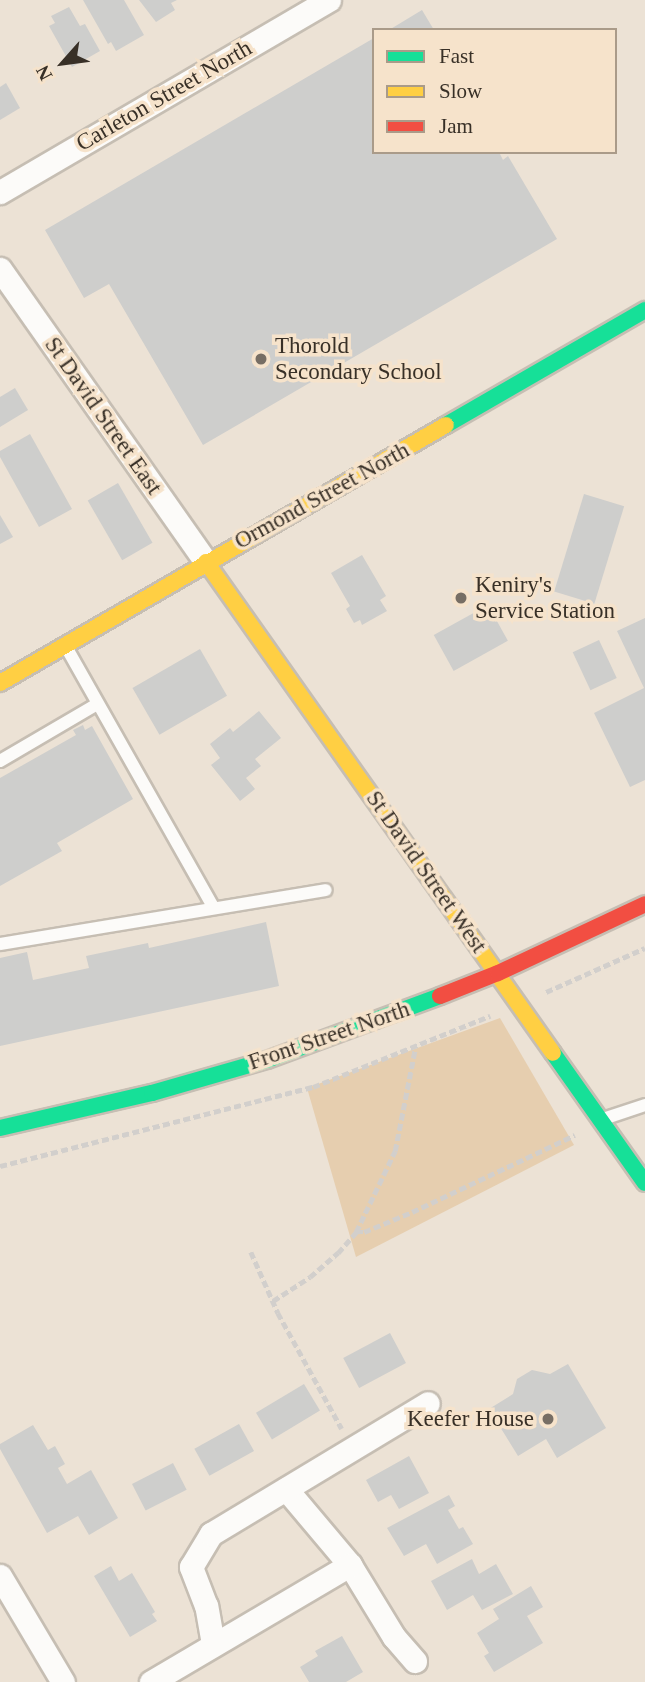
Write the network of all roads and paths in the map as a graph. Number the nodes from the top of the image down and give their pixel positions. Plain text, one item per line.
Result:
1 (329, 0) edge
2 (0, 192) edge
3 (0, 269) edge
4 (645, 310) edge
5 (206, 562) junction
6 (65, 645) junction
7 (0, 683) edge
8 (97, 704) junction
9 (0, 761) edge
10 (326, 890) dead end
11 (645, 904) edge
12 (214, 908) junction
13 (0, 944) edge
14 (498, 972) junction
15 (415, 1048) dead end
16 (645, 1105) edge
17 (603, 1119) junction
18 (0, 1128) edge
19 (645, 1182) edge
20 (356, 1232) junction
21 (251, 1252) dead end
22 (273, 1301) junction
23 (428, 1403) dead end
24 (352, 1448) junction
25 (286, 1489) junction
26 (350, 1565) junction
27 (0, 1576) edge
28 (213, 1644) junction
29 (415, 1661) dead end
30 (63, 1682) edge
31 (151, 1682) edge

1 - 2 street, Carleton Street North
3 - 5 street, St David Street East
4 - 5 street, Ormond Street North
5 - 6 street, Ormond Street North
5 - 14 street, St David Street West
6 - 7 street, Ormond Street North
6 - 8 lane
8 - 9 lane
8 - 12 lane
10 - 12 lane
11 - 14 street, Front Street North
12 - 13 lane
14 - 17 street, St David Street West
14 - 18 street, Front Street North
15 - 20 path
16 - 17 lane
17 - 19 street, St David Street West
17 - 20 path
20 - 22 path
21 - 22 path
22 - 24 path
23 - 24 street
24 - 25 street
25 - 26 street
25 - 28 street
26 - 28 street
26 - 29 street
27 - 30 street
28 - 31 street

